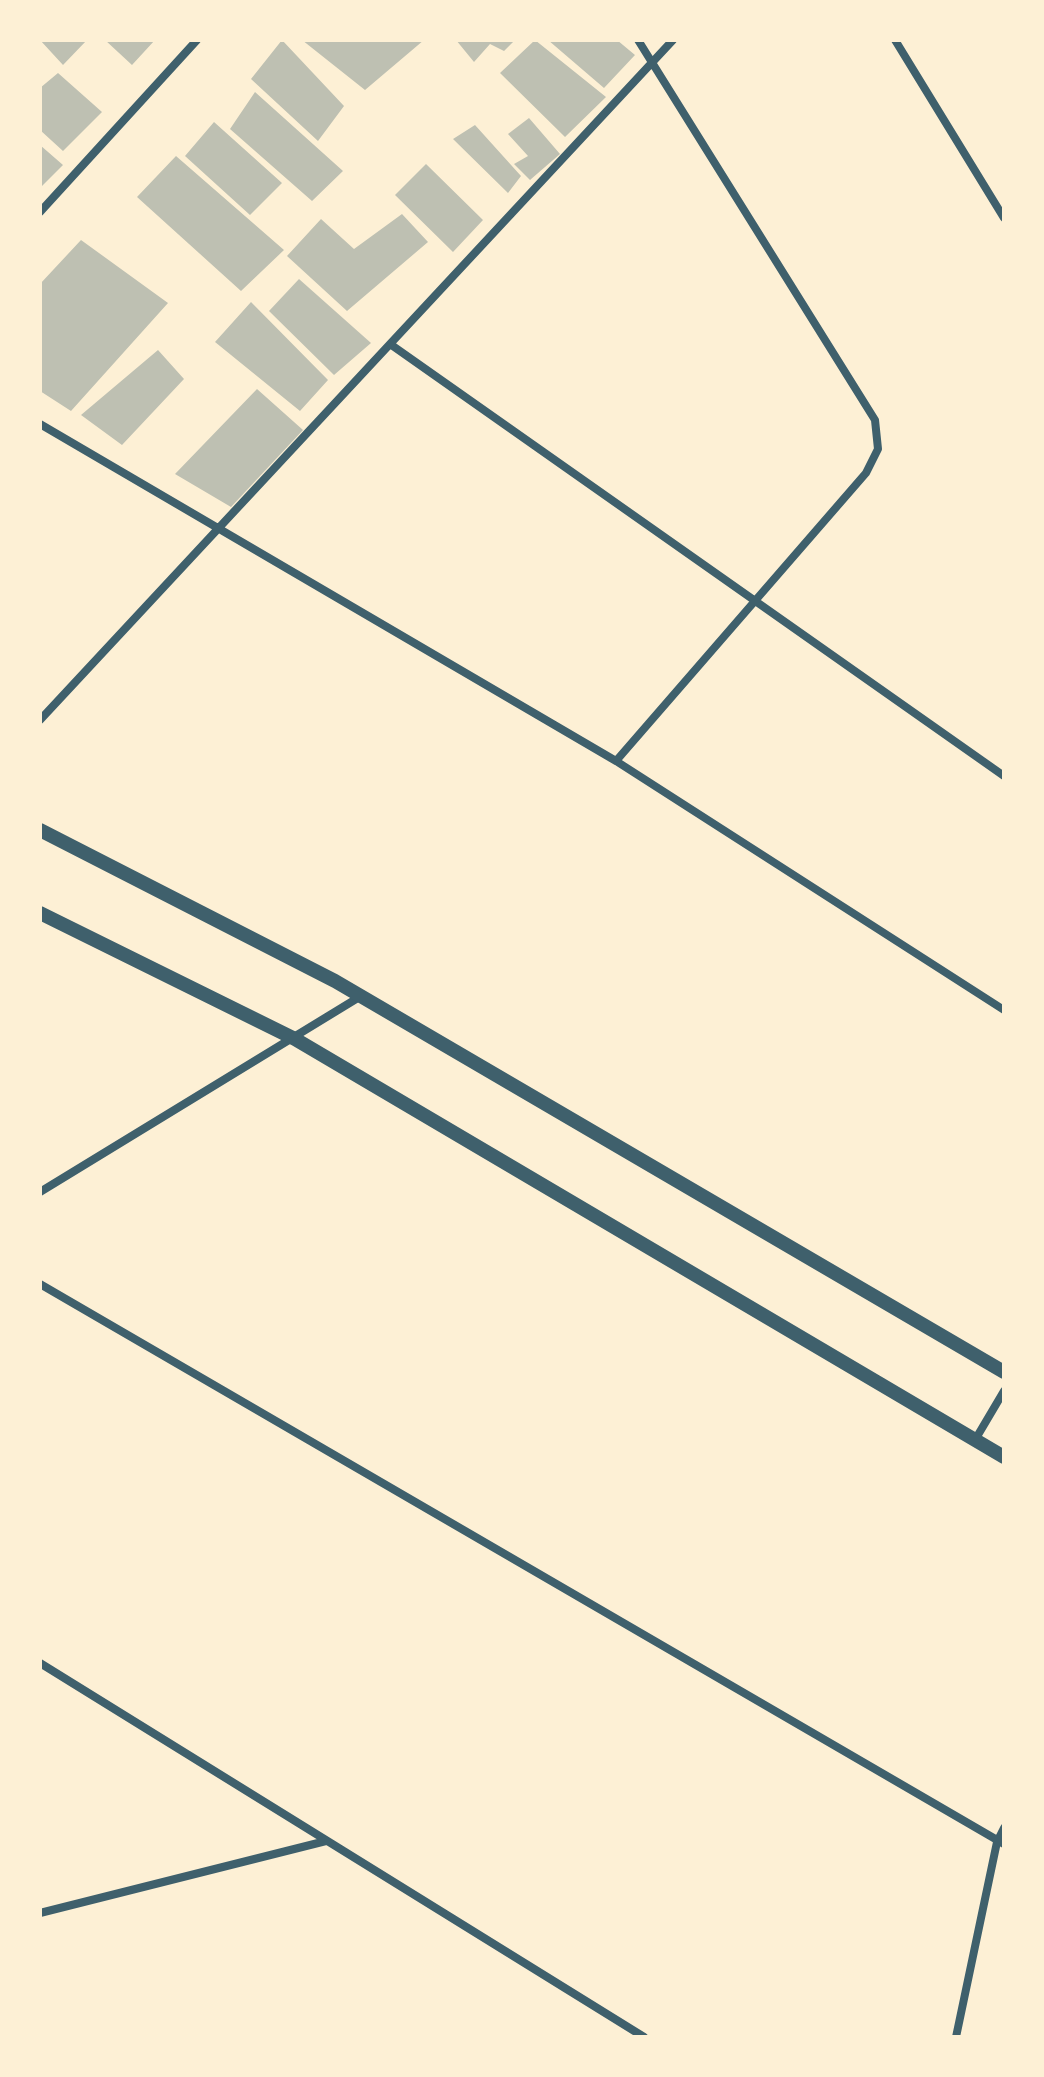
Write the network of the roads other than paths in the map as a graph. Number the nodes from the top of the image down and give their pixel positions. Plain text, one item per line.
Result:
1 (197, 40) edge
2 (638, 40) edge
3 (673, 40) edge
4 (895, 40) edge
5 (652, 64) junction
6 (40, 212) edge
7 (1004, 218) edge
8 (390, 344) junction
9 (40, 424) edge
10 (218, 528) junction
11 (755, 601) junction
12 (40, 720) edge
13 (616, 761) junction
14 (1004, 776) edge
15 (40, 830) edge
16 (40, 913) edge
17 (361, 996) junction
18 (1004, 1010) edge
19 (295, 1039) junction
20 (40, 1192) edge
21 (40, 1284) edge
22 (1004, 1372) edge
23 (1004, 1391) edge
24 (975, 1440) junction
25 (1004, 1457) edge
26 (40, 1663) edge
27 (1004, 1828) edge
28 (326, 1841) junction
29 (1000, 1843) edge
30 (40, 1913) edge
31 (644, 2037) edge
32 (956, 2037) edge

1 - 6 street
2 - 5 street
3 - 5 street
4 - 7 street
5 - 8 street
5 - 11 street
8 - 10 street
8 - 11 street
9 - 10 street
10 - 12 street
10 - 13 street
11 - 13 street
11 - 14 street
13 - 18 street
15 - 17 street
16 - 19 street
17 - 19 street
17 - 22 street
19 - 20 street
19 - 24 street
21 - 29 street
23 - 24 street
24 - 25 street
26 - 28 street
27 - 29 street
28 - 30 street
28 - 31 street
29 - 32 street

